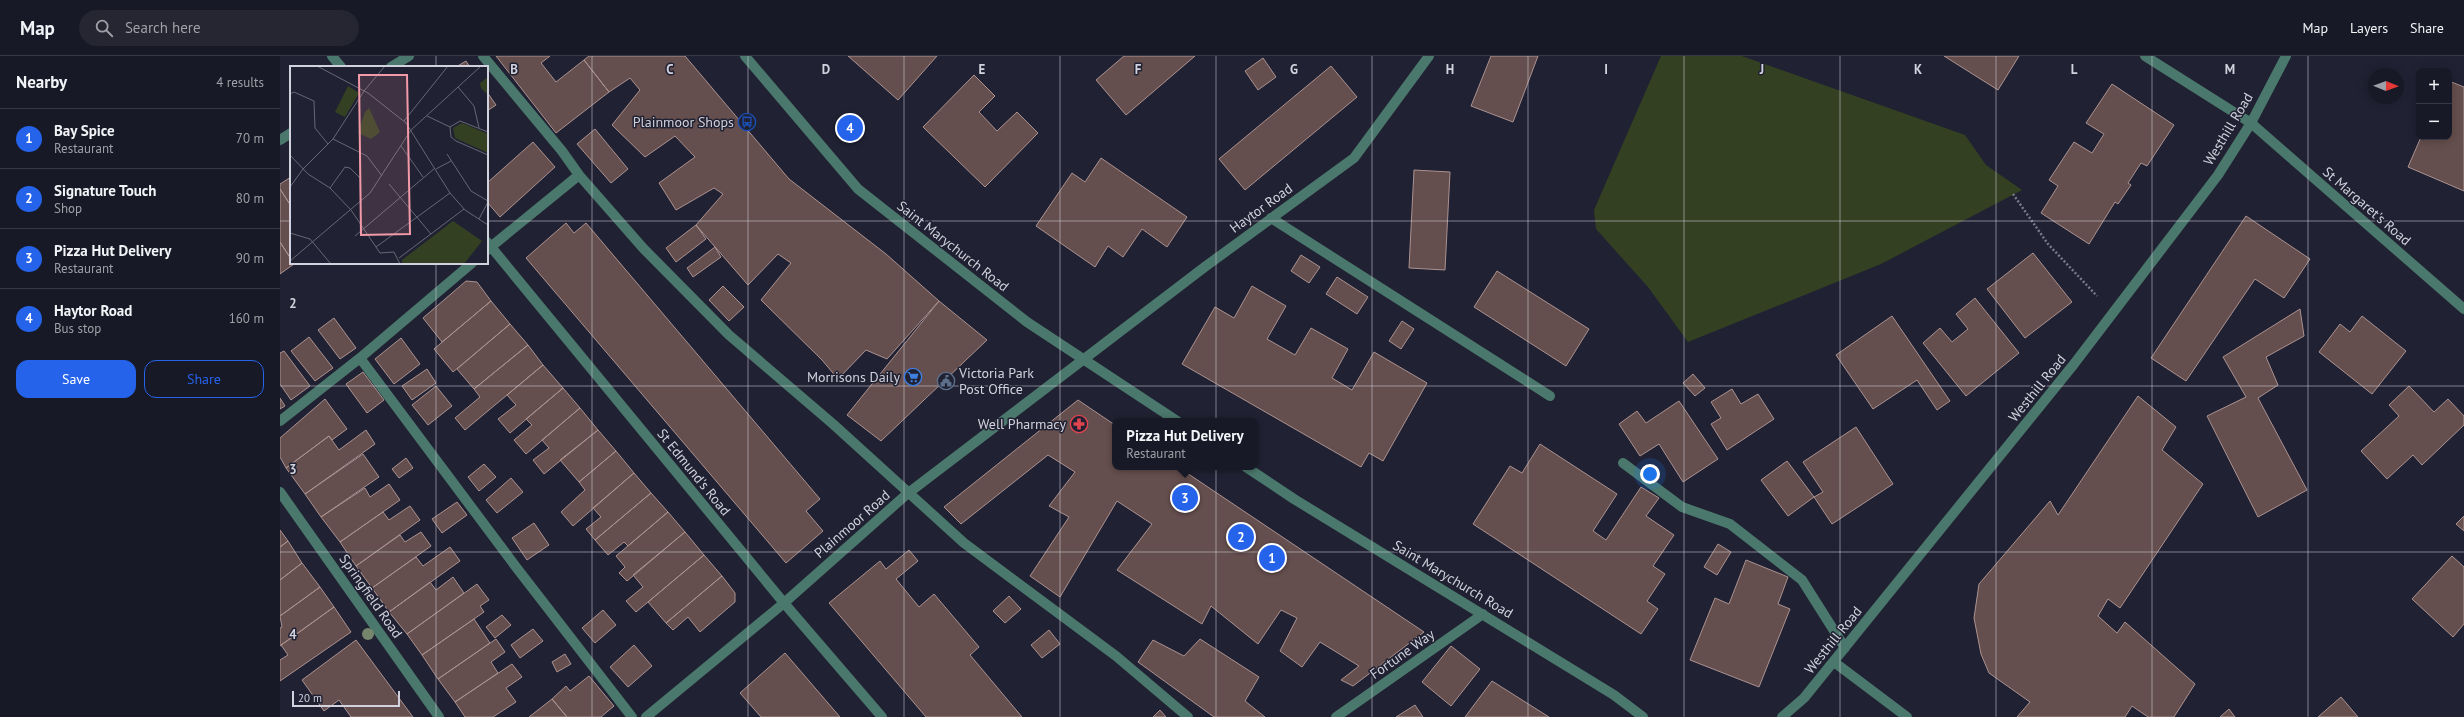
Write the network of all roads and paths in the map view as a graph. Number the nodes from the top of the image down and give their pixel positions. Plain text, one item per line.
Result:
1 (332, 56) edge
2 (409, 56) edge
3 (483, 56) edge
4 (745, 56) edge
5 (1429, 56) edge
6 (2145, 56) edge
7 (2286, 56) edge
8 (340, 66) edge
9 (393, 66) edge
10 (2251, 123) junction
11 (290, 134) edge
12 (280, 140) edge
13 (579, 175) junction
14 (2013, 194) dead end
15 (1271, 218) junction
16 (488, 246) edge
17 (471, 264) edge
18 (2464, 309) edge
19 (2113, 312) junction
20 (360, 358) junction
21 (1084, 360) junction
22 (1550, 396) dead end
23 (1172, 418) edge
24 (280, 421) edge
25 (1623, 463) dead end
26 (1250, 470) edge
27 (280, 492) edge
28 (907, 494) junction
29 (784, 603) junction
30 (1483, 614) junction
31 (1845, 648) junction
32 (1834, 662) junction
33 (439, 717) edge
34 (632, 717) edge
35 (646, 717) edge
36 (882, 717) edge
37 (1188, 717) edge
38 (1336, 717) edge
39 (1642, 717) edge
40 (1782, 717) edge
41 (1907, 717) edge

1 - 8 street
2 - 9 street
3 - 13 street
4 - 21 street, Saint Marychurch Road
5 - 15 street, Haytor Road
6 - 10 street, St Margaret's Road
7 - 10 street, Westhill Road
10 - 18 street, St Margaret's Road
10 - 19 street, Westhill Road
11 - 12 street
13 - 16 street
13 - 28 street
14 - 19 path
15 - 21 street, Haytor Road
15 - 22 street
16 - 29 street, St Edmund's Road
17 - 20 street
19 - 31 street, Westhill Road
20 - 24 street
20 - 34 street
21 - 23 street, Saint Marychurch Road
21 - 28 street, Plainmoor Road
25 - 31 street
26 - 30 street, Saint Marychurch Road
27 - 33 street, Springfield Road
28 - 29 street, Plainmoor Road
28 - 37 street
29 - 35 street, Plainmoor Road
29 - 36 street, St Edmund's Road
30 - 38 street, Fortune Way
30 - 39 street, Saint Marychurch Road
31 - 32 street, Westhill Road
32 - 40 street, Westhill Road
32 - 41 street

